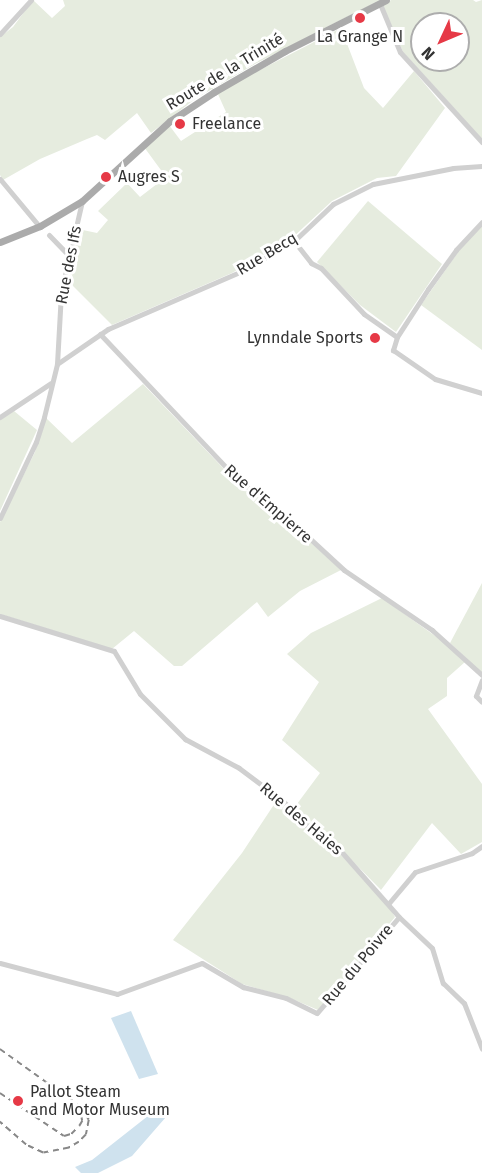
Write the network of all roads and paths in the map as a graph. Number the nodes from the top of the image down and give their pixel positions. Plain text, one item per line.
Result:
1 (31, 0) edge
2 (383, 2) edge
3 (0, 34) edge
4 (482, 142) edge
5 (482, 166) edge
6 (0, 179) edge
7 (82, 201) junction
8 (482, 222) edge
9 (39, 226) junction
10 (49, 236) dead end
11 (294, 240) junction
12 (0, 242) edge
13 (69, 256) junction
14 (100, 334) junction
15 (397, 337) junction
16 (57, 364) junction
17 (51, 383) junction
18 (482, 393) edge
19 (0, 417) edge
20 (0, 519) edge
21 (0, 616) edge
22 (482, 675) edge
23 (482, 680) edge
24 (482, 702) edge
25 (482, 846) edge
26 (389, 903) junction
27 (399, 917) junction
28 (0, 963) edge
29 (482, 1049) edge

1 - 3 street
2 - 4 street
2 - 7 main road, Route de la Trinité
5 - 11 street, Rue Becq
6 - 9 street
7 - 9 main road, Route de la Trinité
7 - 13 street, Rue des Ifs
8 - 15 street
9 - 12 main road, Route de la Trinité
10 - 13 street
11 - 14 street, Rue Becq
11 - 15 street
13 - 16 street, Rue des Ifs
14 - 16 street, Rue Becq
14 - 22 street, Rue d'Empierre
15 - 18 street
16 - 17 street, Rue des Ifs
17 - 19 street
17 - 20 street, Rue des Ifs
21 - 26 street, Rue des Haies
23 - 24 street
25 - 26 street
26 - 27 street, Rue des Haies
27 - 28 street, Rue du Poivre
27 - 29 street, Rue des Haies

